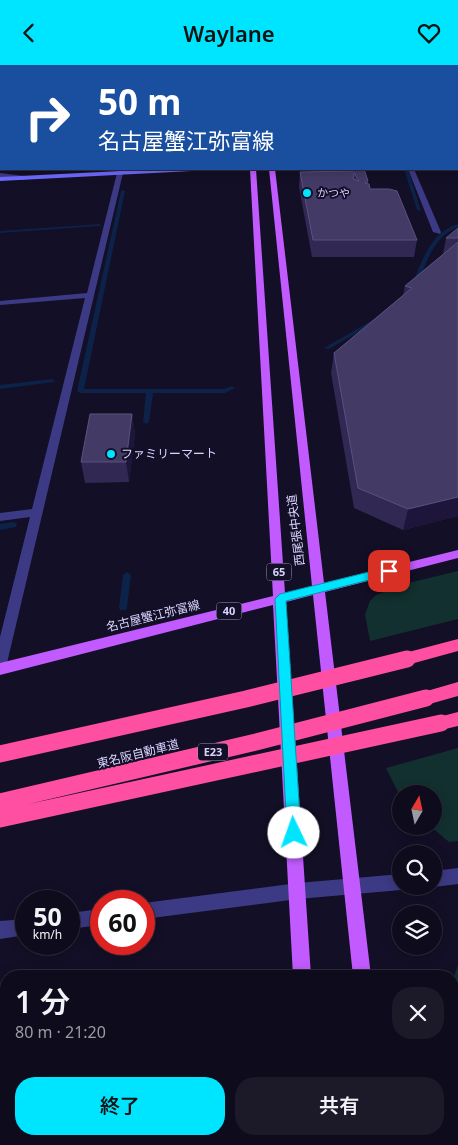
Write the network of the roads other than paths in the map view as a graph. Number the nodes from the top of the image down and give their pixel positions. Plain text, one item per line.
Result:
1 (163, 170) edge
2 (253, 170) edge
3 (272, 170) edge
4 (411, 170) edge
5 (120, 173) junction
6 (0, 175) edge
7 (24, 178) junction
8 (0, 179) edge
9 (437, 232) dead end
10 (90, 295) junction
11 (0, 303) edge
12 (37, 513) junction
13 (0, 517) edge
14 (458, 554) edge
15 (320, 588) junction
16 (280, 599) junction
17 (458, 645) edge
18 (0, 663) edge
19 (0, 669) edge
20 (458, 689) edge
21 (450, 721) edge
22 (0, 754) edge
23 (0, 802) edge
24 (0, 819) edge
25 (458, 876) edge
26 (442, 878) edge
27 (392, 883) edge
28 (352, 887) junction
29 (298, 891) junction
30 (155, 910) edge
31 (15, 928) edge
32 (0, 930) edge
33 (302, 970) edge
34 (361, 970) edge

1 - 5 street
2 - 16 main road, 西尾張中央道 / 65
3 - 15 main road, 西尾張中央道
4 - 9 street
5 - 7 street
5 - 10 street
6 - 7 street
7 - 8 street
10 - 11 street
10 - 12 street
12 - 13 street
12 - 18 street
14 - 15 main road, 名古屋蟹江弥富線 / 40
15 - 16 main road, 名古屋蟹江弥富線 / 40
15 - 28 main road, 西尾張中央道
16 - 19 main road, 名古屋蟹江弥富線 / 40
16 - 29 main road, 西尾張中央道 / 65
17 - 22 highway, bridge
20 - 23 highway, 東名阪自動車道 / E23, bridge
21 - 24 highway, bridge
25 - 26 street
27 - 28 street
28 - 29 street
28 - 34 main road, 西尾張中央道
29 - 30 street
29 - 33 main road, 西尾張中央道 / 65
31 - 32 street

